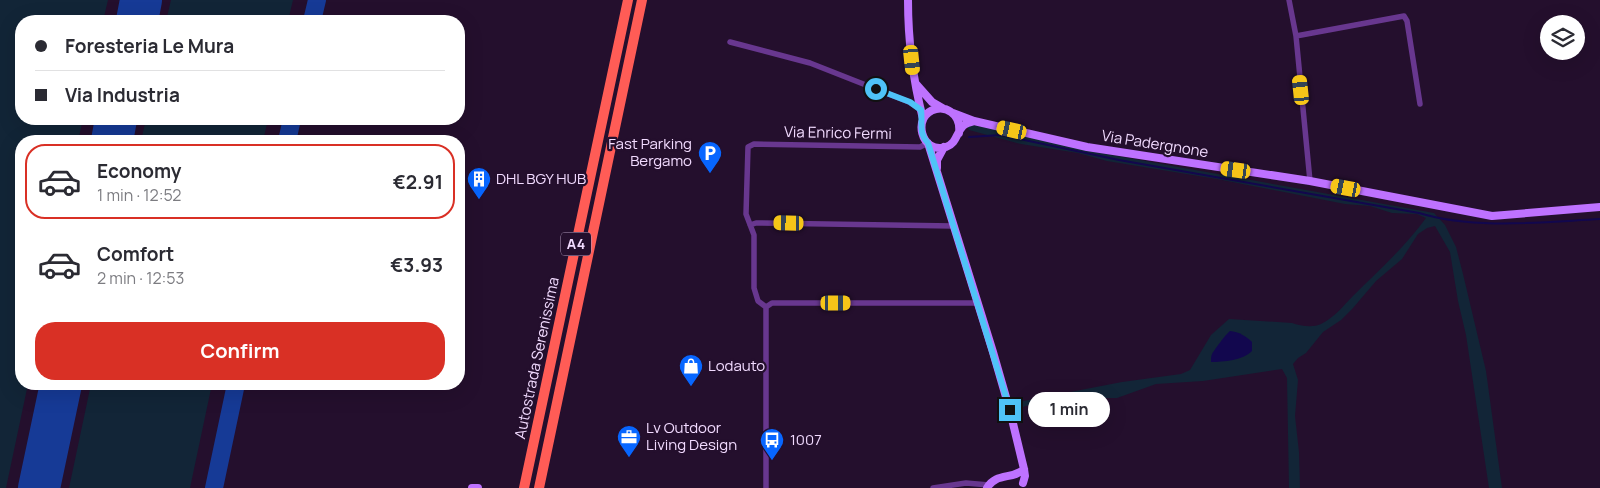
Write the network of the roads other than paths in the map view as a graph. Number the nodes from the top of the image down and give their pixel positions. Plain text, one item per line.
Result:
1 (628, 0) edge
2 (642, 0) edge
3 (908, 0) edge
4 (1289, 0) edge
5 (1296, 36) junction
6 (730, 42) dead end
7 (915, 85) junction
8 (910, 102) junction
9 (932, 102) junction
10 (1420, 104) dead end
11 (920, 106) junction
12 (949, 111) junction
13 (923, 120) junction
14 (974, 121) junction
15 (959, 133) junction
16 (928, 143) junction
17 (944, 147) junction
18 (936, 173) junction
19 (1310, 182) junction
20 (1600, 207) edge
21 (750, 225) junction
22 (953, 226) junction
23 (977, 303) junction
24 (766, 307) junction
25 (1024, 469) junction
26 (1008, 476) junction
27 (1024, 485) edge
28 (988, 486) edge
29 (766, 487) edge
30 (472, 488) edge
31 (478, 488) edge
32 (524, 488) edge
33 (539, 488) edge
34 (933, 488) edge

1 - 32 highway, Autostrada Serenissima / A4
2 - 33 highway, Autostrada Serenissima / A4
3 - 7 street
4 - 5 street
5 - 10 street
5 - 19 street
6 - 8 street
7 - 8 street
7 - 9 street, Via Padergnone
7 - 11 street
8 - 11 street
9 - 11 street
9 - 12 street, Via Padergnone
11 - 13 street
12 - 13 street
12 - 14 street, Via Padergnone
12 - 15 street
13 - 16 street
14 - 15 street
14 - 19 street, Via Padergnone
15 - 17 street
16 - 17 street
16 - 18 street
16 - 21 street, Via Enrico Fermi
17 - 18 street
18 - 22 street
19 - 20 street, Via Padergnone
21 - 22 street
21 - 24 street
22 - 23 street
23 - 24 street
23 - 25 street
24 - 29 street
25 - 26 street
25 - 27 street
26 - 27 street
26 - 28 street
28 - 34 street
30 - 31 street

